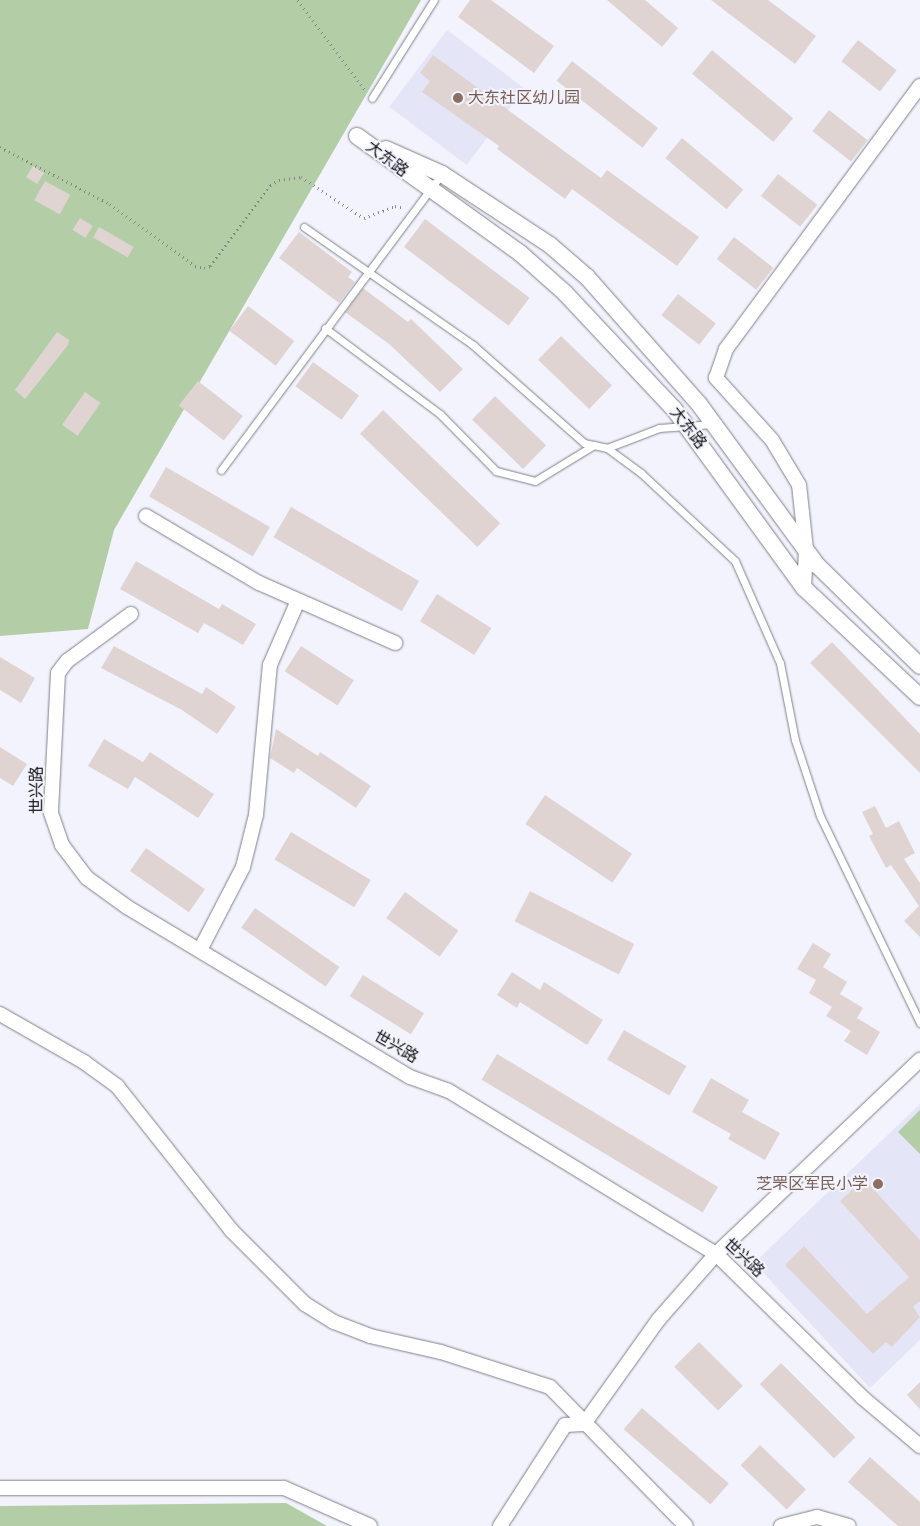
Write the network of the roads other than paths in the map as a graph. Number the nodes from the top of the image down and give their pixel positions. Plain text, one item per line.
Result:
1 (434, 0) edge
2 (920, 86) edge
3 (372, 98) road end
4 (442, 174) junction
5 (430, 191) junction
6 (304, 227) dead end
7 (367, 271) junction
8 (325, 328) junction
9 (715, 424) junction
10 (688, 428) junction
11 (594, 445) junction
12 (608, 448) junction
13 (220, 470) dead end
14 (146, 516) dead end
15 (806, 549) junction
16 (804, 588) junction
17 (297, 603) junction
18 (131, 614) dead end
19 (395, 643) dead end
20 (920, 666) edge
21 (920, 697) edge
22 (200, 950) junction
23 (0, 1014) edge
24 (920, 1023) edge
25 (920, 1060) edge
26 (716, 1254) junction
27 (584, 1424) junction
28 (920, 1446) edge
29 (0, 1488) edge
30 (370, 1526) edge
31 (500, 1526) edge
32 (686, 1526) edge
33 (781, 1526) edge
34 (849, 1526) edge

1 - 3 lane
2 - 15 street
4 - 5 lane
4 - 5 street, 大东路
4 - 9 street, 大东路
5 - 7 lane
5 - 10 street, 大东路
6 - 7 lane
7 - 8 lane
7 - 11 lane
8 - 11 lane
8 - 13 lane
9 - 10 lane
9 - 15 street, 大东路
10 - 12 lane
10 - 16 street, 大东路
11 - 12 lane
12 - 24 lane
14 - 17 street
15 - 16 street
15 - 20 street, 大东路
16 - 21 street, 大东路
17 - 19 street
17 - 22 street
18 - 22 street, 世兴路
22 - 26 street, 世兴路
23 - 27 street
25 - 26 street
26 - 27 street
26 - 28 street, 世兴路
27 - 31 street
27 - 32 street
29 - 30 street
33 - 34 street

